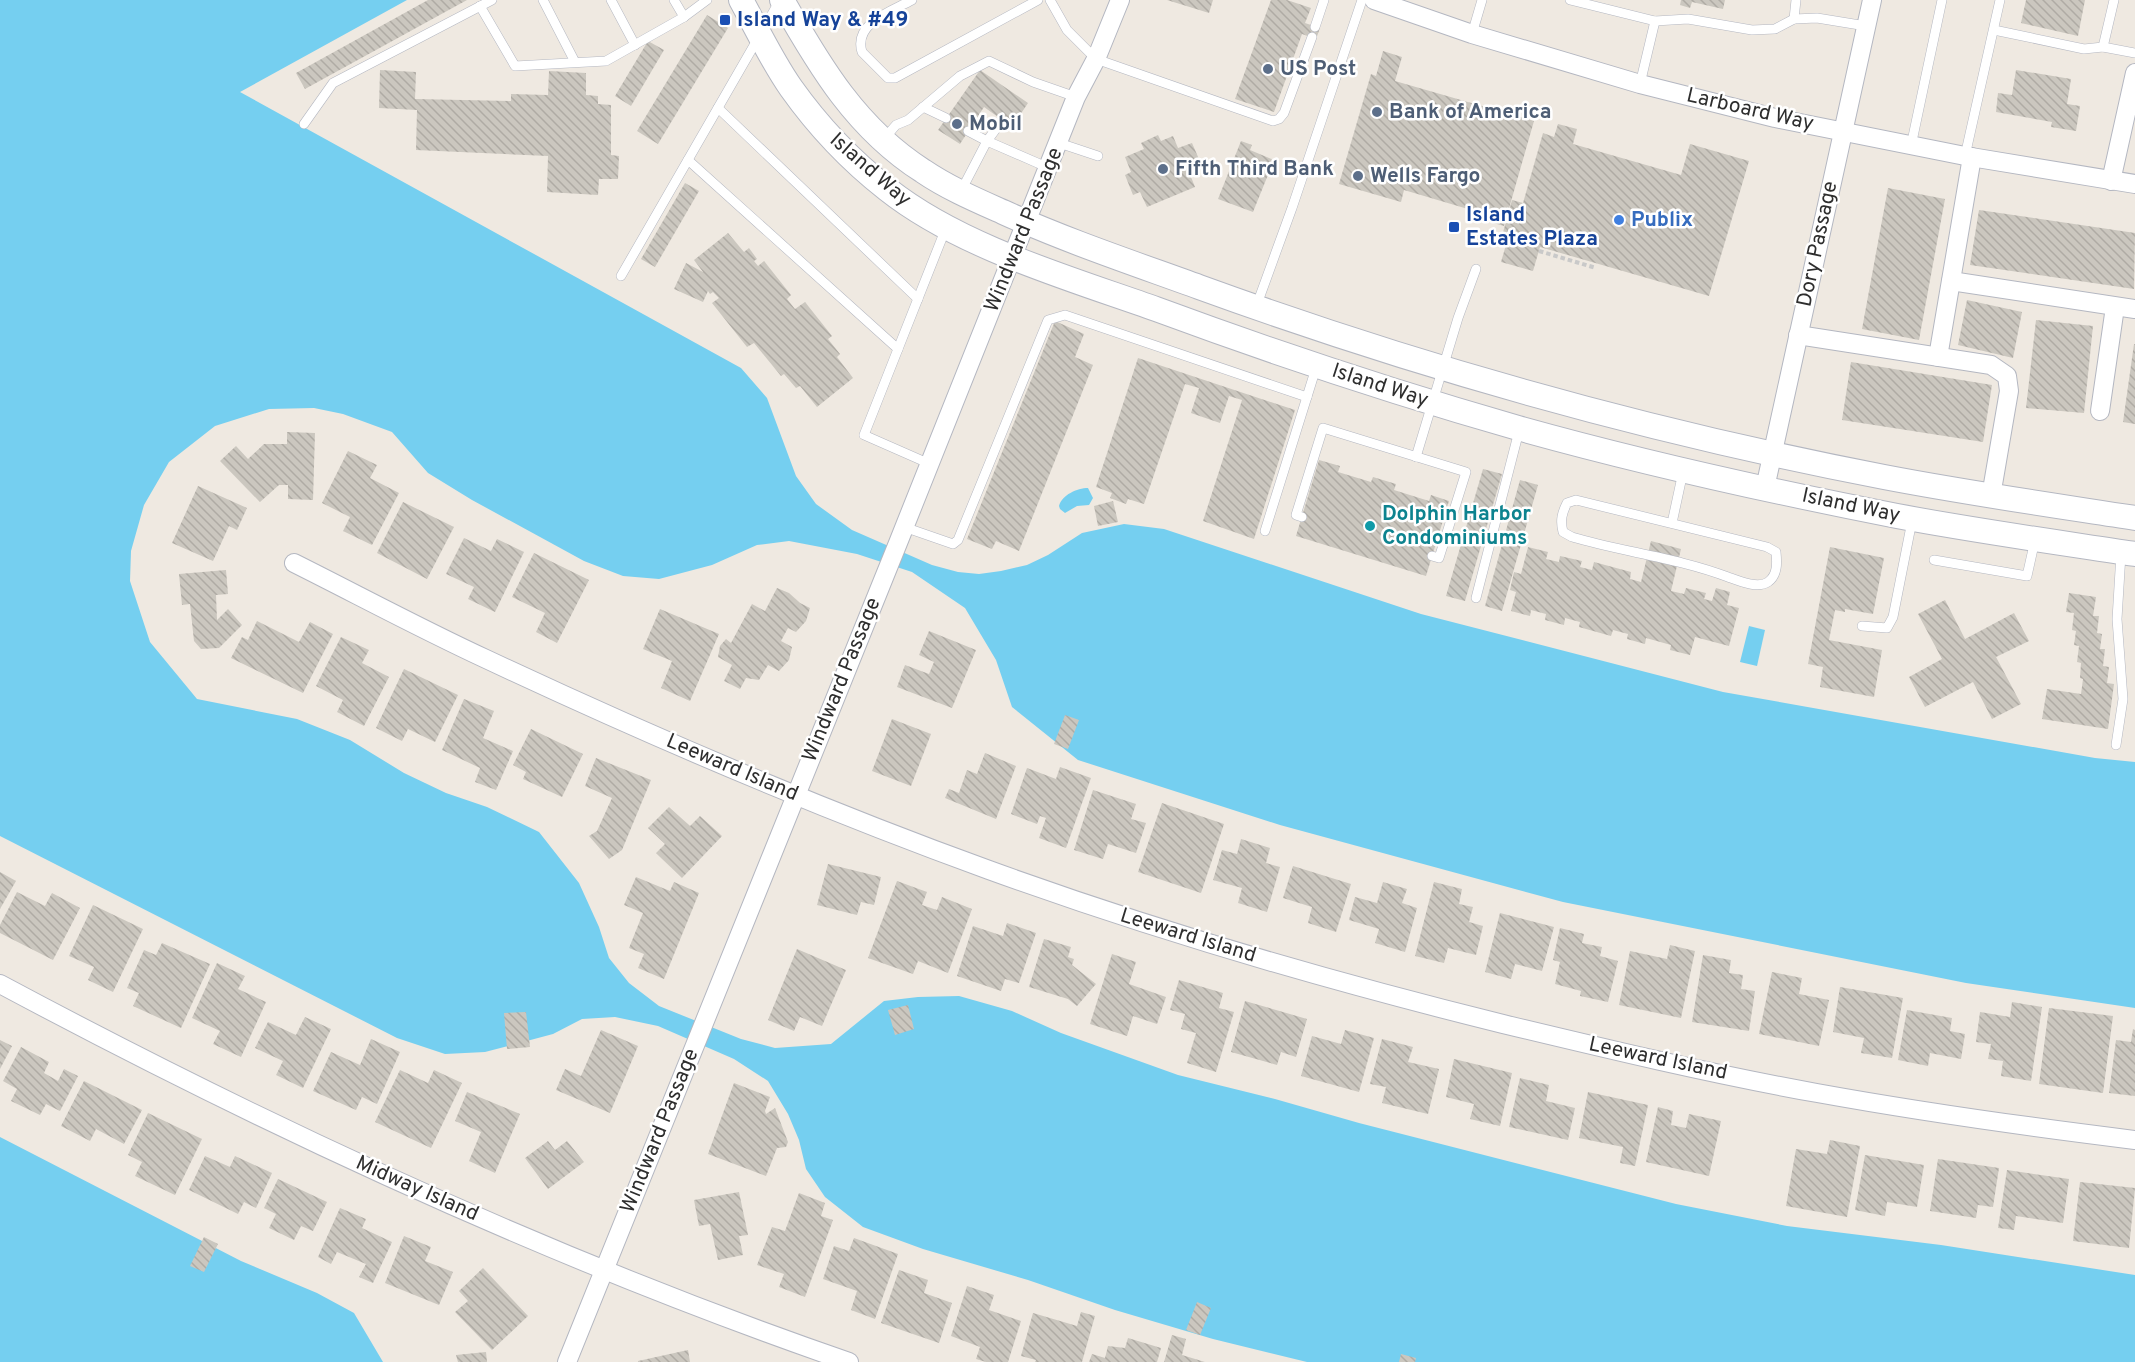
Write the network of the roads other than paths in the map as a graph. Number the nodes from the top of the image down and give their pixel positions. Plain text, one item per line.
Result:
1 (492, 0) edge
2 (543, 0) edge
3 (611, 0) edge
4 (674, 0) edge
5 (707, 0) edge
6 (741, 0) edge
7 (781, 0) edge
8 (912, 0) edge
9 (1038, 0) edge
10 (1050, 0) edge
11 (1120, 0) edge
12 (1324, 0) edge
13 (1362, 0) edge
14 (1374, 0) edge
15 (1482, 0) edge
16 (1571, 0) edge
17 (1796, 0) edge
18 (1872, 0) edge
19 (1942, 0) edge
20 (2000, 0) edge
21 (2114, 0) edge
22 (480, 6) junction
23 (684, 17) junction
24 (1794, 19) junction
25 (1655, 21) junction
26 (1866, 26) junction
27 (1316, 27) dead end
28 (1994, 30) junction
29 (1472, 33) junction
30 (760, 34) junction
31 (1312, 37) dead end
32 (635, 45) junction
33 (2103, 47) junction
34 (2135, 53) edge
35 (1096, 59) junction
36 (575, 62) junction
37 (2135, 73) edge
38 (1640, 84) junction
39 (1076, 98) junction
40 (923, 107) junction
41 (718, 108) junction
42 (946, 118) dead end
43 (1000, 122) dead end
44 (304, 124) dead end
45 (968, 131) dead end
46 (1844, 131) junction
47 (883, 141) junction
48 (987, 141) junction
49 (1059, 143) junction
50 (1911, 146) junction
51 (1098, 156) dead end
52 (1969, 157) junction
53 (688, 160) junction
54 (1049, 168) junction
55 (2111, 181) junction
56 (2135, 184) edge
57 (960, 193) junction
58 (1027, 223) junction
59 (946, 226) junction
60 (1013, 256) junction
61 (1476, 269) dead end
62 (621, 276) dead end
63 (1951, 281) junction
64 (918, 299) junction
65 (2115, 307) junction
66 (1256, 308) junction
67 (2135, 309) edge
68 (1798, 335) junction
69 (898, 349) junction
70 (1938, 357) junction
71 (1317, 365) junction
72 (1443, 368) junction
73 (1307, 397) junction
74 (1432, 402) junction
75 (2100, 411) dead end
76 (1520, 428) junction
77 (1772, 454) junction
78 (1416, 457) junction
79 (930, 464) junction
80 (1684, 470) junction
81 (1765, 488) junction
82 (1991, 496) junction
83 (1302, 517) dead end
84 (1912, 518) junction
85 (2135, 518) edge
86 (1672, 524) junction
87 (1265, 531) dead end
88 (901, 535) junction
89 (2035, 540) junction
90 (2128, 553) edge
91 (1432, 556) dead end
92 (1934, 560) dead end
93 (294, 563) dead end
94 (1476, 598) dead end
95 (1862, 626) dead end
96 (2116, 745) dead end
97 (795, 795) junction
98 (0, 984) edge
99 (2135, 1140) edge
100 (604, 1270) junction
101 (567, 1362) edge
102 (849, 1362) edge

1 - 22 lane
2 - 36 lane
3 - 32 lane
4 - 23 lane
5 - 23 lane
6 - 30 street, Island Way
7 - 30 lane
7 - 47 street, Island Way
8 - 9 lane
10 - 35 lane
11 - 35 street, Windward Passage
12 - 27 lane
13 - 66 lane
14 - 29 street, Larboard Way
15 - 29 lane
16 - 25 lane
17 - 24 lane
18 - 26 street, Dory Passage
19 - 50 lane
20 - 28 lane
21 - 33 lane
22 - 36 lane
22 - 44 lane
23 - 32 lane
24 - 25 lane
24 - 26 lane
25 - 38 lane
26 - 46 street, Dory Passage
28 - 33 lane
28 - 52 lane
29 - 38 street, Larboard Way
30 - 41 lane
30 - 59 street, Island Way
31 - 35 lane
32 - 36 lane
33 - 34 lane
35 - 39 street, Windward Passage
37 - 55 street
38 - 46 street, Larboard Way
39 - 40 lane
39 - 49 street, Windward Passage
40 - 42 lane
40 - 47 lane
41 - 53 lane
41 - 64 lane
43 - 48 lane
45 - 48 lane
46 - 50 street, Larboard Way
46 - 68 street, Dory Passage
47 - 57 street, Island Way
48 - 54 lane
48 - 57 lane
49 - 51 lane
49 - 54 street, Windward Passage
50 - 52 street, Larboard Way
52 - 55 street, Larboard Way
52 - 63 street
53 - 62 lane
53 - 69 lane
54 - 58 street, Windward Passage
55 - 56 street, Larboard Way
57 - 58 street, Island Way
58 - 60 street, Windward Passage
58 - 66 street, Island Way
59 - 60 street, Island Way
59 - 64 lane
60 - 71 street, Island Way
60 - 79 street, Windward Passage
61 - 72 lane
63 - 65 street
63 - 70 street
64 - 69 lane
65 - 67 street
65 - 75 street
66 - 72 street, Island Way
68 - 70 street
68 - 77 street, Dory Passage
69 - 79 lane
70 - 82 street
71 - 73 lane
71 - 74 street, Island Way
72 - 74 lane
72 - 77 street, Island Way
73 - 87 lane
73 - 88 lane
74 - 76 street, Island Way
74 - 78 lane
76 - 80 street, Island Way
76 - 94 lane
77 - 81 street, Dory Passage
77 - 82 street, Island Way
78 - 83 lane
78 - 91 lane
79 - 88 street, Windward Passage
80 - 81 street, Island Way
80 - 86 lane
81 - 84 street, Island Way
82 - 85 street, Island Way
84 - 89 street, Island Way
84 - 95 lane
86 - 86 lane
88 - 97 street, Windward Passage
89 - 90 street, Island Way
89 - 92 lane
90 - 96 lane
93 - 97 street, Leeward Island
97 - 99 street, Leeward Island
97 - 100 street, Windward Passage
98 - 100 street, Midway Island
100 - 101 street, Windward Passage
100 - 102 street, Midway Island

